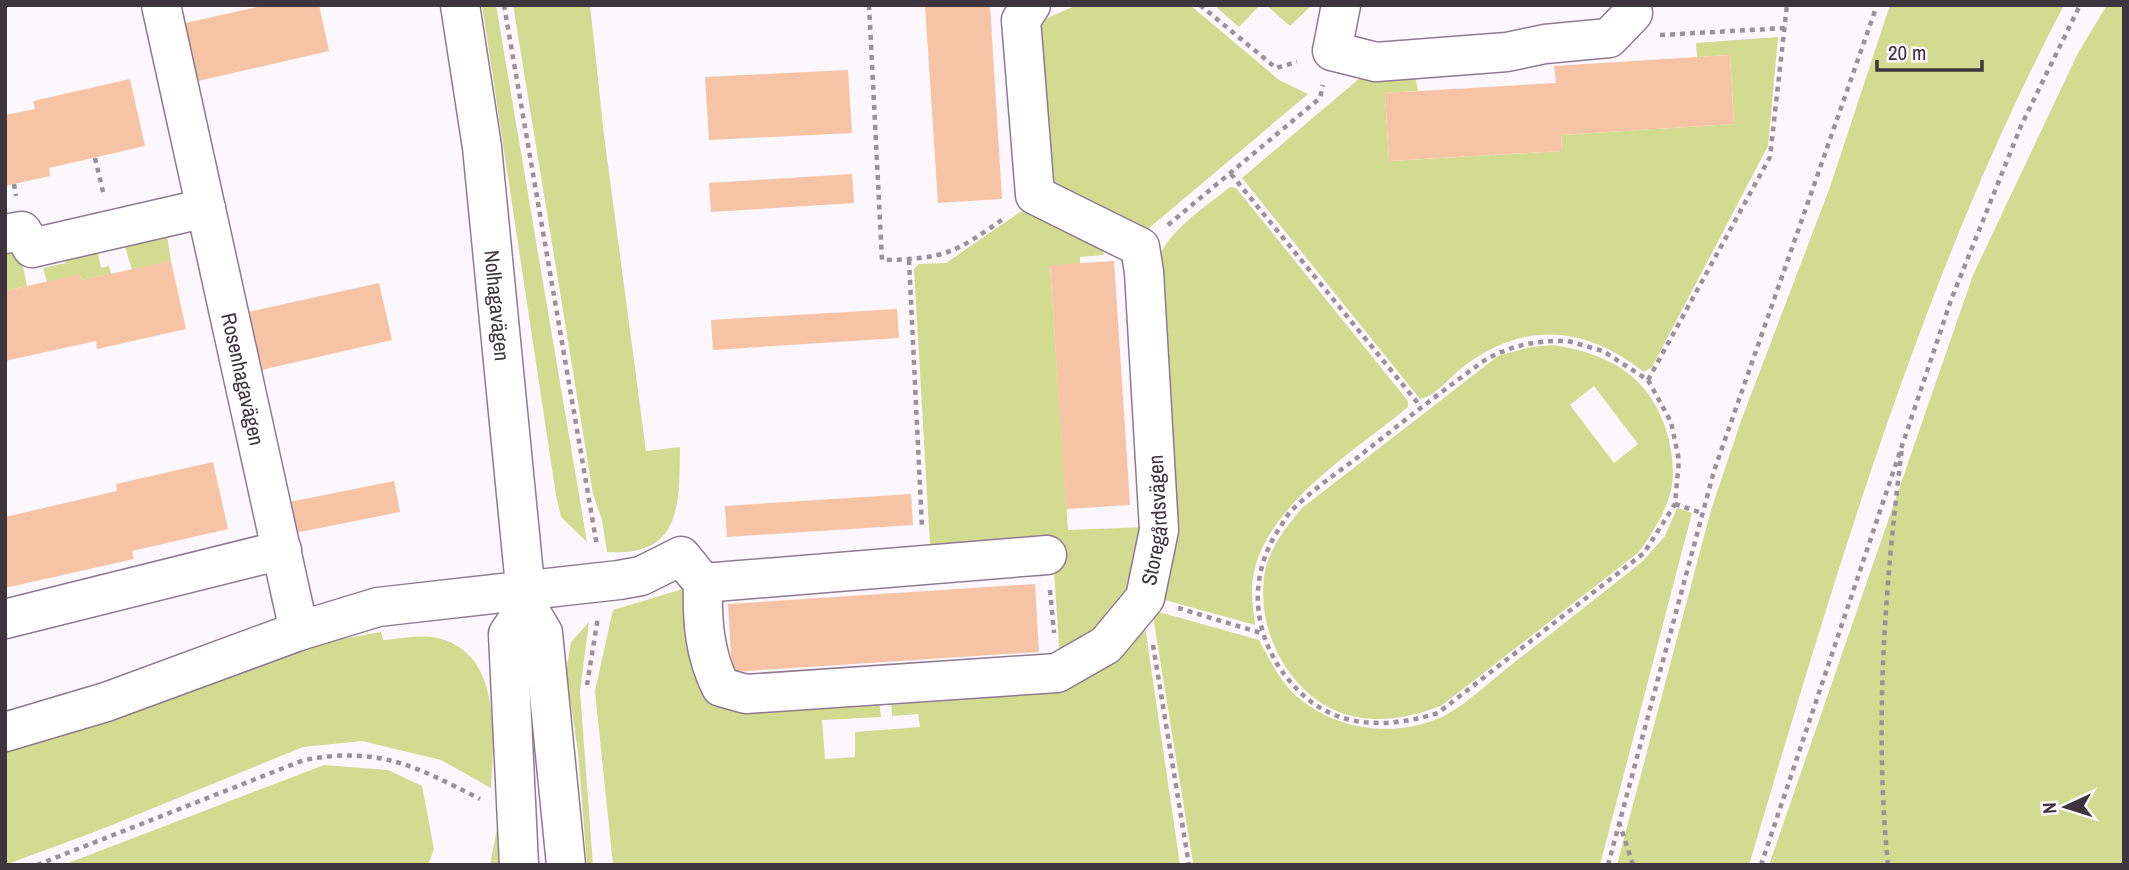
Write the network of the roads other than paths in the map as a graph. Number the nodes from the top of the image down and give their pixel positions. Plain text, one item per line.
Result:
1 (161, 5) edge
2 (460, 5) edge
3 (1031, 5) edge
4 (1341, 5) edge
5 (1621, 25) road end
6 (206, 208) junction
7 (5, 234) edge
8 (282, 550) junction
9 (1047, 555) road end
10 (703, 583) junction
11 (527, 597) junction
12 (5, 619) edge
13 (299, 631) junction
14 (5, 732) edge
15 (519, 865) edge
16 (566, 865) edge

1 - 6 street, Rosenhagavägen
2 - 11 street, Nolhagavägen
3 - 10 street, Storegårdsvägen
4 - 5 street
6 - 7 street
6 - 8 street, Rosenhagavägen
8 - 12 street
8 - 13 street, Rosenhagavägen
9 - 10 street
10 - 11 street
11 - 13 street
11 - 15 street
11 - 16 street, Nolhagavägen
13 - 14 street

